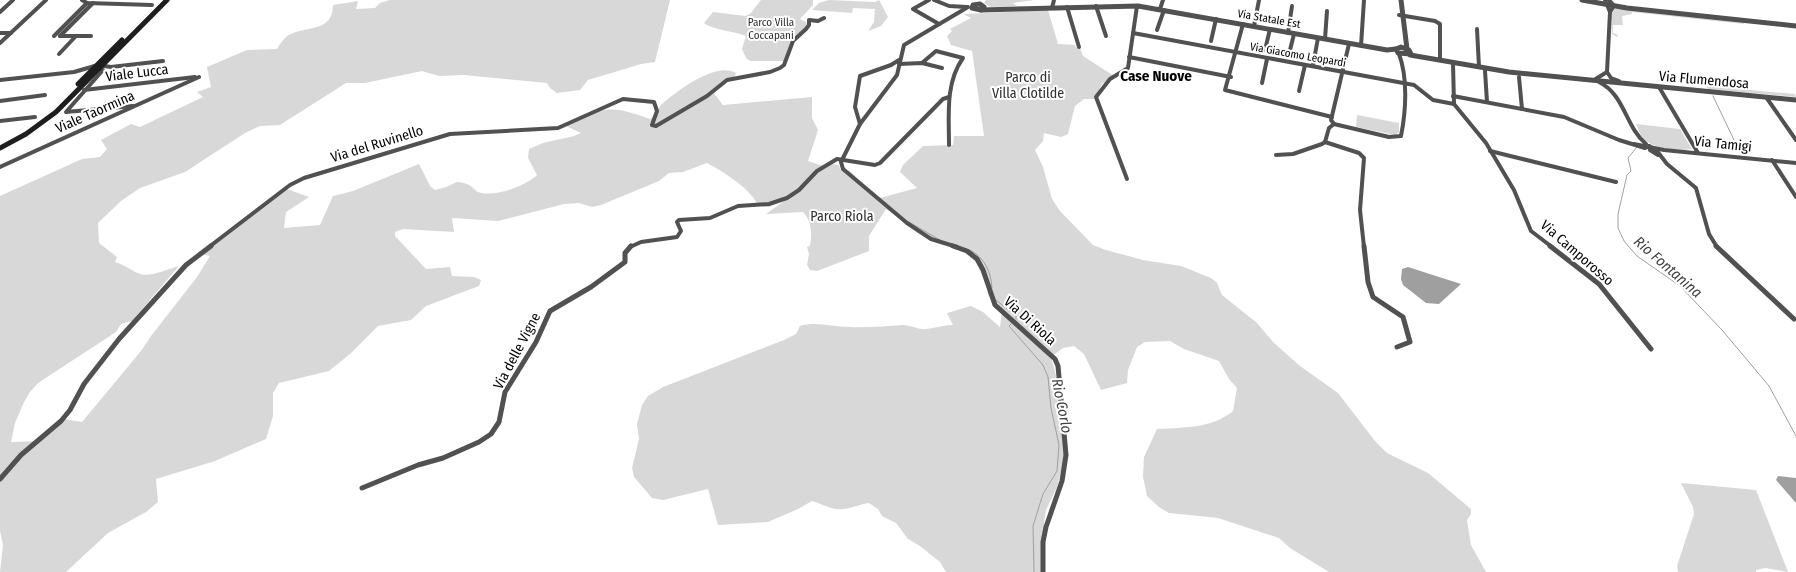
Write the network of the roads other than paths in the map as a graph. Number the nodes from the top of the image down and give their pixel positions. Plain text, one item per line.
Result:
1 (13, 0) edge
2 (46, 0) edge
3 (82, 0) edge
4 (162, 0) edge
5 (167, 0) edge
6 (929, 0) edge
7 (934, 0) edge
8 (1054, 0) edge
9 (1163, 0) edge
10 (1259, 0) edge
11 (1364, 0) edge
12 (1399, 0) edge
13 (1582, 0) edge
14 (1596, 0) edge
15 (87, 2) junction
16 (132, 2) edge
17 (93, 3) junction
18 (1609, 3) edge
19 (152, 4) dead end
20 (981, 4) edge
21 (1096, 6) junction
22 (1137, 6) junction
23 (1292, 6) dead end
24 (972, 7) junction
25 (1067, 7) junction
26 (1052, 8) junction
27 (1162, 10) junction
28 (963, 11) junction
29 (1327, 11) dead end
30 (0, 12) edge
31 (1610, 12) junction
32 (1400, 15) junction
33 (824, 18) dead end
34 (1216, 20) junction
35 (940, 24) junction
36 (1243, 24) junction
37 (1796, 25) edge
38 (1254, 26) junction
39 (1270, 29) junction
40 (1477, 29) dead end
41 (1158, 30) dead end
42 (0, 33) edge
43 (12, 33) junction
44 (1133, 33) junction
45 (1291, 33) junction
46 (60, 36) junction
47 (76, 36) junction
48 (91, 36) dead end
49 (1106, 36) dead end
50 (1318, 38) junction
51 (1324, 40) junction
52 (1211, 41) dead end
53 (0, 44) edge
54 (1349, 44) junction
55 (1362, 46) junction
56 (1079, 47) dead end
57 (1265, 50) dead end
58 (1398, 50) junction
59 (1236, 52) junction
60 (59, 54) dead end
61 (1290, 54) dead end
62 (1407, 54) junction
63 (1130, 57) junction
64 (110, 58) junction
65 (1267, 58) junction
66 (1440, 60) junction
67 (163, 61) dead end
68 (922, 63) junction
69 (1453, 63) junction
70 (899, 64) junction
71 (1305, 65) junction
72 (1313, 65) dead end
73 (111, 67) junction
74 (1479, 67) junction
75 (99, 68) junction
76 (942, 68) dead end
77 (1485, 71) dead end
78 (74, 72) junction
79 (89, 72) junction
80 (1342, 73) junction
81 (1606, 73) junction
82 (199, 77) joint
83 (1230, 77) junction
84 (1519, 77) dead end
85 (0, 80) edge
86 (1593, 80) junction
87 (1610, 82) junction
88 (1262, 83) dead end
89 (1404, 83) junction
90 (1627, 84) junction
91 (1659, 87) junction
92 (78, 90) junction
93 (85, 90) junction
94 (1299, 91) dead end
95 (1616, 91) junction
96 (45, 95) dead end
97 (1453, 96) junction
98 (949, 97) junction
99 (1766, 97) junction
100 (1796, 100) edge
101 (0, 101) edge
102 (1487, 102) junction
103 (1454, 104) junction
104 (137, 106) junction
105 (1522, 109) junction
106 (35, 117) dead end
107 (1332, 117) junction
108 (856, 118) junction
109 (863, 118) junction
110 (0, 121) edge
111 (860, 124) junction
112 (1334, 124) junction
113 (1641, 140) junction
114 (1796, 140) edge
115 (1325, 142) junction
116 (1630, 144) junction
117 (949, 145) dead end
118 (1649, 146) junction
119 (0, 147) edge
120 (1490, 151) junction
121 (1698, 153) junction
122 (1276, 155) dead end
123 (842, 159) junction
124 (1772, 160) junction
125 (1796, 163) edge
126 (0, 167) edge
127 (1127, 179) dead end
128 (1616, 182) dead end
129 (1796, 198) edge
130 (1794, 319) dead end
131 (1396, 347) dead end
132 (1651, 349) dead end
133 (0, 478) edge
134 (362, 488) dead end
135 (1043, 572) edge

1 - 30 street
2 - 43 street
3 - 15 street
4 - 75 main road
5 - 64 main road
6 - 35 street
7 - 24 street
8 - 26 street
9 - 27 street
10 - 38 street
11 - 55 street
12 - 32 street
13 - 18 street
14 - 18 street
15 - 17 street
15 - 46 street
16 - 17 street
16 - 19 street
17 - 46 street
18 - 31 street
18 - 31 street
18 - 37 street
20 - 24 street, Via Statale Est
20 - 26 street, Via Statale Est
21 - 22 street, Via Statale Est
21 - 25 street, Via Statale Est
21 - 49 street
22 - 27 street, Via Statale Est
22 - 44 street
23 - 45 street
24 - 28 street
24 - 28 street
25 - 26 street, Via Statale Est
25 - 56 street
27 - 34 street, Via Statale Est
27 - 41 street
28 - 35 street
29 - 51 street
31 - 81 street
32 - 58 street
32 - 62 street
32 - 66 street
33 - 133 street, Via del Ruvinello
34 - 36 street, Via Statale Est
34 - 52 street
35 - 70 street
36 - 38 street, Via Statale Est
36 - 59 street
38 - 39 street, Via Statale Est
39 - 45 street, Via Statale Est
39 - 57 street
40 - 74 street
42 - 43 street
43 - 53 street
44 - 59 street, Via Giacomo Leopardi
44 - 63 street
45 - 50 street, Via Statale Est
45 - 61 street
46 - 47 street
47 - 48 street
47 - 60 street
50 - 51 street, Via Statale Est
50 - 72 street
51 - 54 street, Via Statale Est
54 - 55 street, Via Statale Est
54 - 80 street
55 - 58 street, Via Statale Est
58 - 62 street, Via Statale Est
58 - 62 street, Via Statale Est
59 - 65 street, Via Giacomo Leopardi
59 - 83 street
62 - 66 street, Via Statale Est
62 - 89 street
63 - 83 street
63 - 127 street
64 - 73 street
64 - 75 main road
65 - 71 street, Via Giacomo Leopardi
65 - 88 street
66 - 69 street, Via Statale Est
67 - 73 street
68 - 70 street
68 - 76 street
68 - 98 street
69 - 74 street, Via Statale Est
69 - 97 street
70 - 108 street
70 - 109 street
71 - 80 street, Via Giacomo Leopardi
71 - 94 street
73 - 75 street
74 - 86 street, Via Statale Est
75 - 78 street
75 - 79 main road
75 - 92 main road
75 - 93 street
77 - 102 street
78 - 79 street
78 - 85 street
79 - 119 main road
80 - 89 street, Via Giacomo Leopardi
80 - 107 street
81 - 86 street
81 - 87 street
82 - 93 street, Viale Lucca
82 - 104 street, Viale Taormina
83 - 107 street
84 - 105 street
86 - 87 street, Via Statale Est
87 - 90 street, Via Flumendosa
87 - 95 street
89 - 103 street, Via Giacomo Leopardi
89 - 112 street
90 - 91 street, Via Flumendosa
90 - 95 street
91 - 99 street, Via Flumendosa
91 - 121 street
92 - 93 street, Viale Lucca
92 - 119 main road
93 - 104 street
95 - 113 street
96 - 101 street
97 - 102 street
97 - 103 street
98 - 117 street
98 - 123 street
99 - 100 street, Via Flumendosa
99 - 114 street
102 - 105 street
103 - 120 street, Via Camporosso
104 - 126 street, Viale Taormina
105 - 116 street
106 - 110 street
107 - 112 street
108 - 109 street
108 - 111 street
109 - 111 street
111 - 123 street
112 - 115 street
113 - 116 street
113 - 118 street
115 - 122 street
115 - 131 street
116 - 118 street
116 - 118 street
118 - 121 street, Via Tamigi
118 - 130 street
120 - 128 street
120 - 132 street, Via Camporosso
121 - 124 street, Via Tamigi
123 - 134 street, Via delle Vigne
123 - 135 street, Via Di Riola
124 - 125 street, Via Tamigi
124 - 129 street

